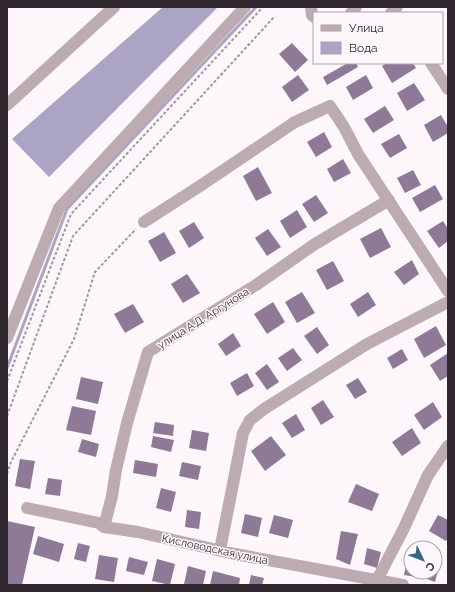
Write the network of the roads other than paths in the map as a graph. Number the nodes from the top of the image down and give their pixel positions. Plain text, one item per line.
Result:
1 (114, 7) edge
2 (245, 7) edge
3 (433, 64) edge
4 (448, 89) edge
5 (7, 105) edge
6 (389, 200) junction
7 (144, 222) road end
8 (448, 291) edge
9 (448, 302) edge
10 (7, 338) edge
11 (448, 446) edge
12 (27, 508) dead end
13 (104, 527) junction
14 (220, 550) junction
15 (377, 583) edge
16 (404, 585) edge

1 - 5 street
2 - 10 street
3 - 4 street
6 - 7 street
6 - 8 street
6 - 13 street, улица А.Д. Аргунова
9 - 14 street
11 - 15 street
12 - 13 street, Кисловодская улица
13 - 14 street, Кисловодская улица
14 - 15 street, Кисловодская улица
15 - 16 street, Кисловодская улица

